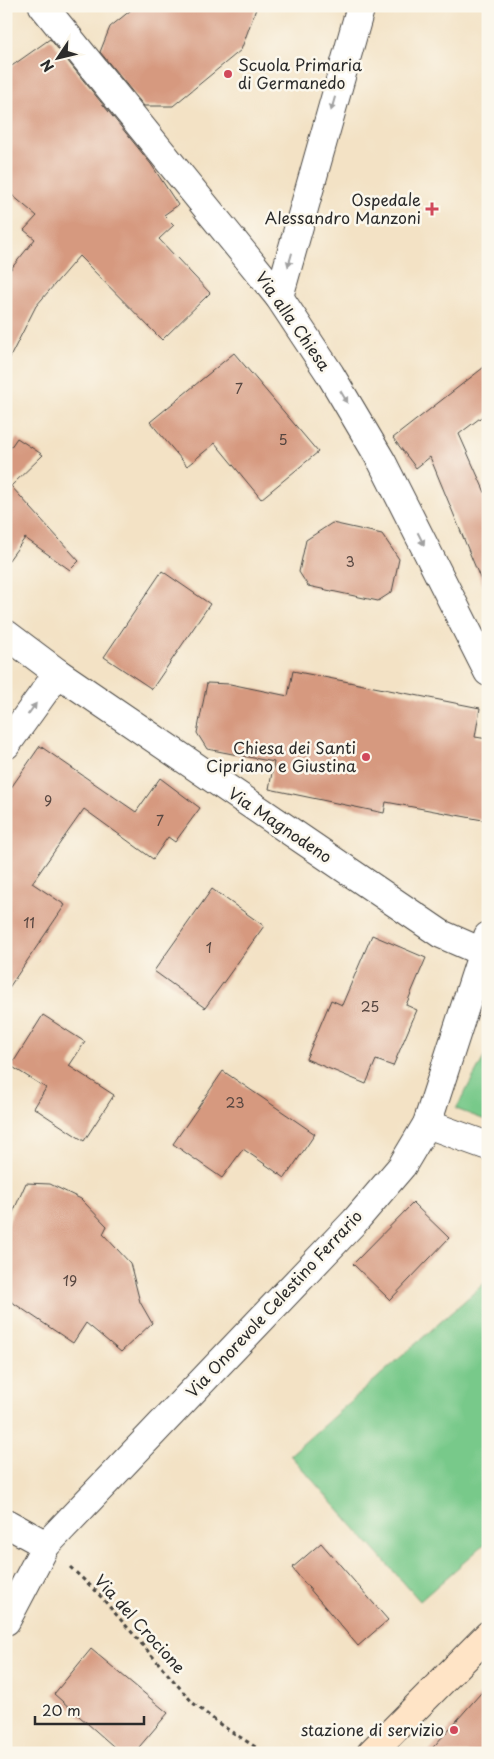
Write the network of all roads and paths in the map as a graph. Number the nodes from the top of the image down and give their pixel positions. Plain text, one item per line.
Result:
1 (43, 6) edge
2 (360, 6) edge
3 (279, 297) junction
4 (6, 634) edge
5 (488, 672) edge
6 (58, 673) junction
7 (6, 745) edge
8 (485, 944) edge
9 (427, 1124) junction
10 (488, 1146) edge
11 (6, 1523) edge
12 (46, 1544) junction
13 (6, 1621) edge
14 (488, 1635) edge
15 (265, 1753) edge
16 (370, 1753) edge

1 - 3 street, Via alla Chiesa
2 -> 3 street
3 -> 5 street, Via alla Chiesa
4 - 6 street, Via Magnodeno
7 -> 6 street
6 - 8 street, Via Magnodeno
8 - 9 street, Via Onorevole Celestino Ferrario
9 - 10 street
9 - 12 street, Via Onorevole Celestino Ferrario
11 - 12 street
12 - 13 street, Via Onorevole Celestino Ferrario
12 - 15 path, Via del Crocione
14 - 16 main road

